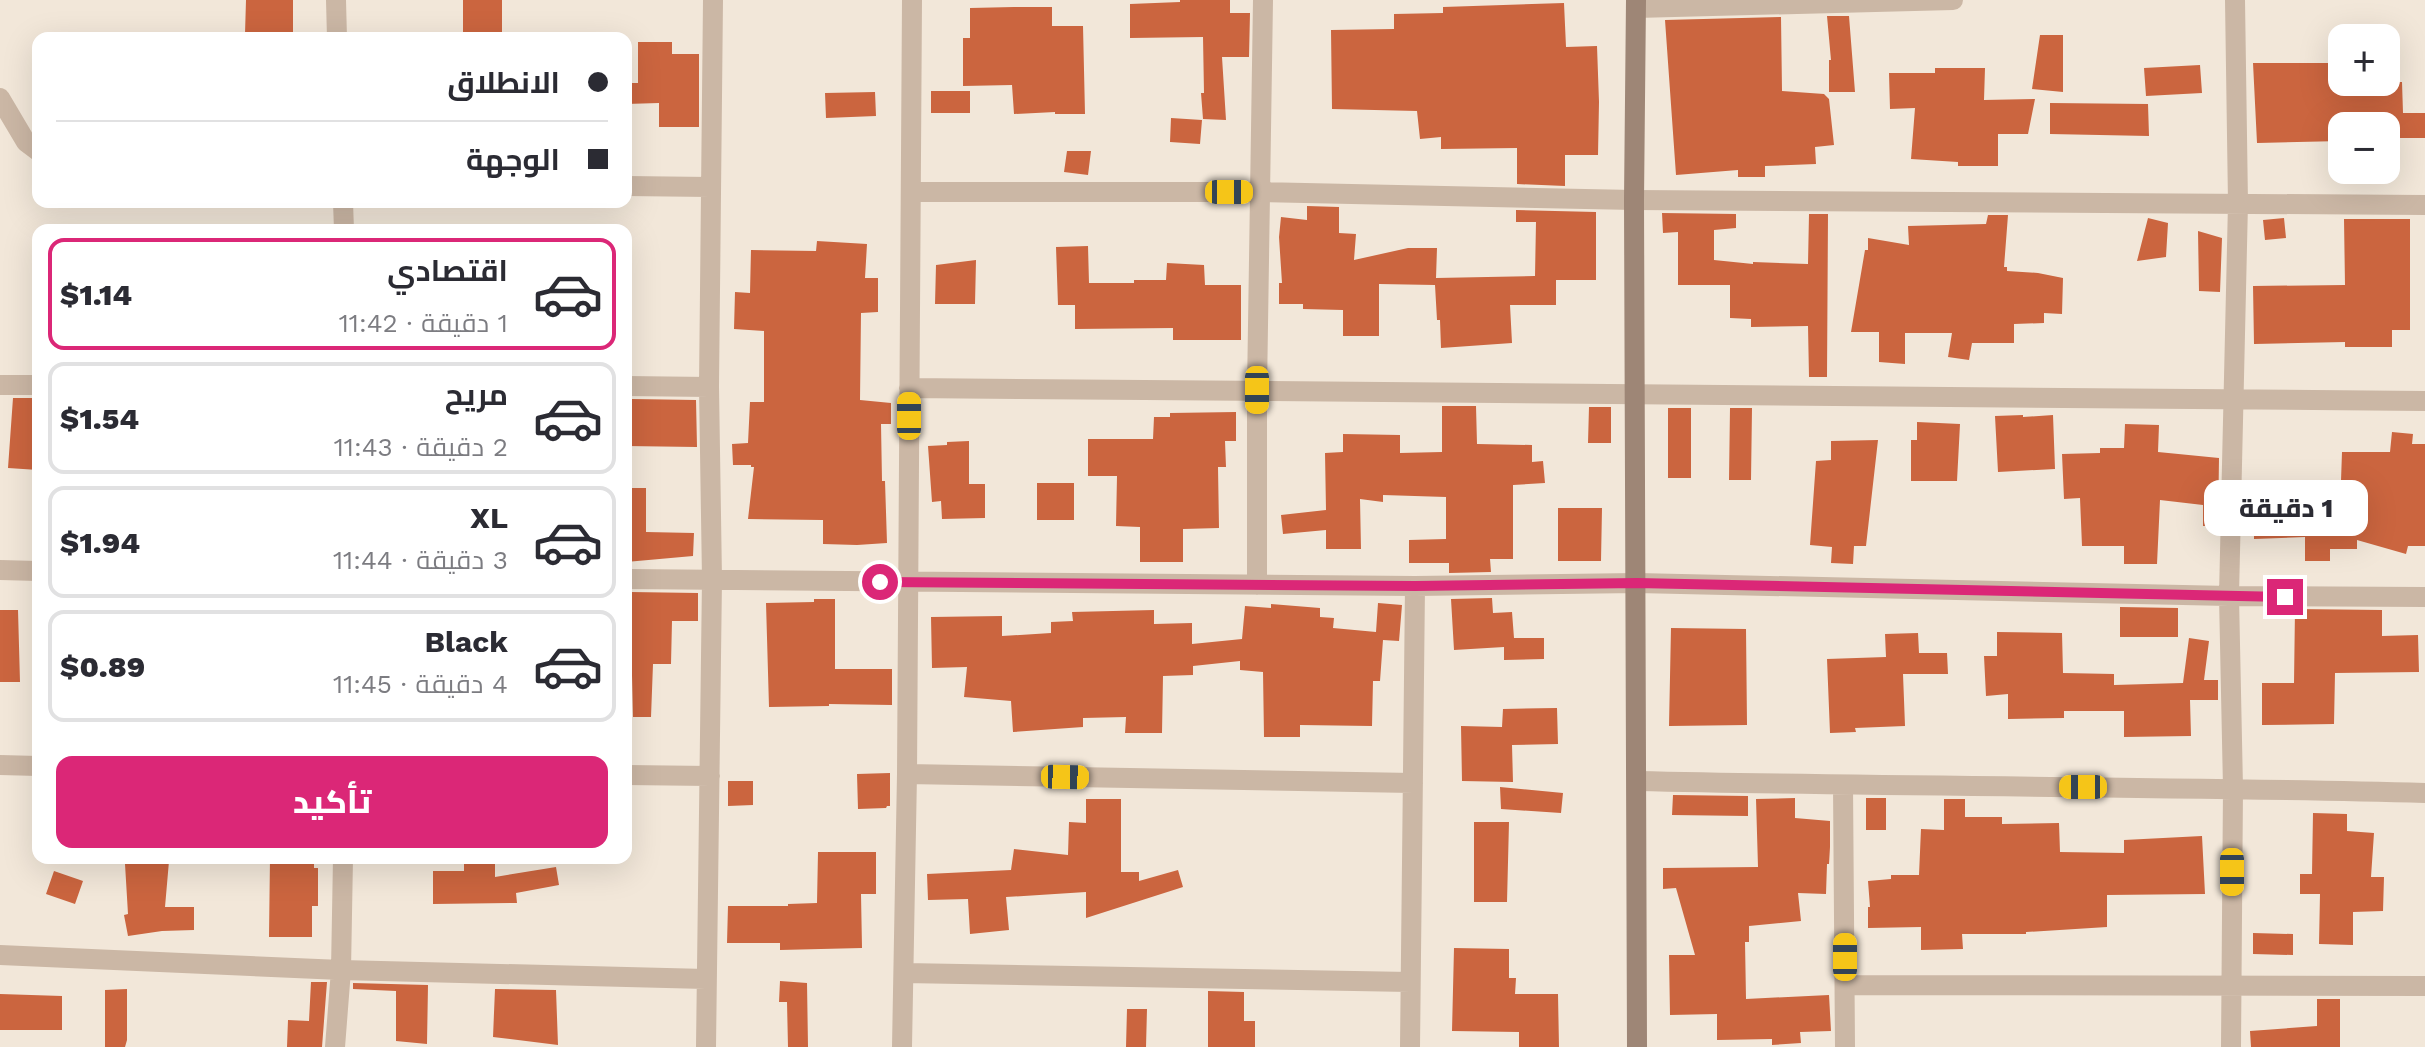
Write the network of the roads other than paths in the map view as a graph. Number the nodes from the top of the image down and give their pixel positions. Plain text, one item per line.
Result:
1 (336, 0) edge
2 (713, 0) edge
3 (912, 0) edge
4 (1263, 0) edge
5 (1953, 0) edge
6 (2235, 0) edge
7 (1636, 4) edge
8 (337, 32) edge
9 (0, 98) edge
10 (32, 146) edge
11 (632, 186) edge
12 (710, 187) junction
13 (911, 192) junction
14 (1261, 192) junction
15 (1634, 200) junction
16 (2238, 203) junction
17 (2425, 205) edge
18 (0, 385) edge
19 (32, 385) edge
20 (632, 386) edge
21 (709, 387) junction
22 (909, 388) junction
23 (1257, 390) junction
24 (1636, 393) junction
25 (2233, 401) junction
26 (2425, 401) edge
27 (0, 570) edge
28 (32, 571) edge
29 (632, 579) edge
30 (712, 579) junction
31 (907, 583) junction
32 (1637, 583) junction
33 (1257, 585) junction
34 (1415, 586) junction
35 (2229, 596) junction
36 (2425, 597) edge
37 (0, 765) edge
38 (32, 766) edge
39 (907, 774) junction
40 (632, 775) edge
41 (710, 776) junction
42 (1637, 781) junction
43 (1413, 783) junction
44 (1843, 785) junction
45 (2233, 788) junction
46 (2425, 793) edge
47 (343, 864) edge
48 (0, 955) edge
49 (341, 970) junction
50 (904, 973) junction
51 (706, 979) junction
52 (1410, 982) junction
53 (1845, 985) junction
54 (2230, 985) junction
55 (2425, 986) edge
56 (335, 1047) edge
57 (706, 1047) edge
58 (902, 1047) edge
59 (1410, 1047) edge
60 (1637, 1047) edge
61 (1845, 1047) edge
62 (2231, 1047) edge

1 - 8 street
2 - 12 street
3 - 13 street
4 - 14 street
5 - 7 street
6 - 16 street
7 - 15 street
9 - 10 street
11 - 12 street
12 - 21 street
13 - 14 street
13 - 22 street
14 - 15 street
14 - 23 street
15 - 16 street
15 - 24 street
16 - 17 street
16 - 25 street
18 - 19 street
20 - 21 street
21 - 30 street
22 - 23 street
22 - 31 street
23 - 24 street
23 - 33 street
24 - 25 street
24 - 32 street
25 - 26 street
25 - 35 street
27 - 28 street
29 - 30 street
30 - 31 street
30 - 41 street
31 - 33 street
31 - 39 street
32 - 34 street
32 - 35 street
32 - 42 street
33 - 34 street
34 - 43 street
35 - 36 street
35 - 45 street
37 - 38 street
39 - 43 street
39 - 50 street
40 - 41 street
41 - 51 street
42 - 44 street
42 - 60 street
43 - 52 street
44 - 45 street
44 - 53 street
45 - 46 street
45 - 54 street
47 - 49 street
48 - 49 street
49 - 51 street
49 - 56 street
50 - 52 street
50 - 58 street
51 - 57 street
52 - 59 street
53 - 54 street
53 - 61 street
54 - 55 street
54 - 62 street

